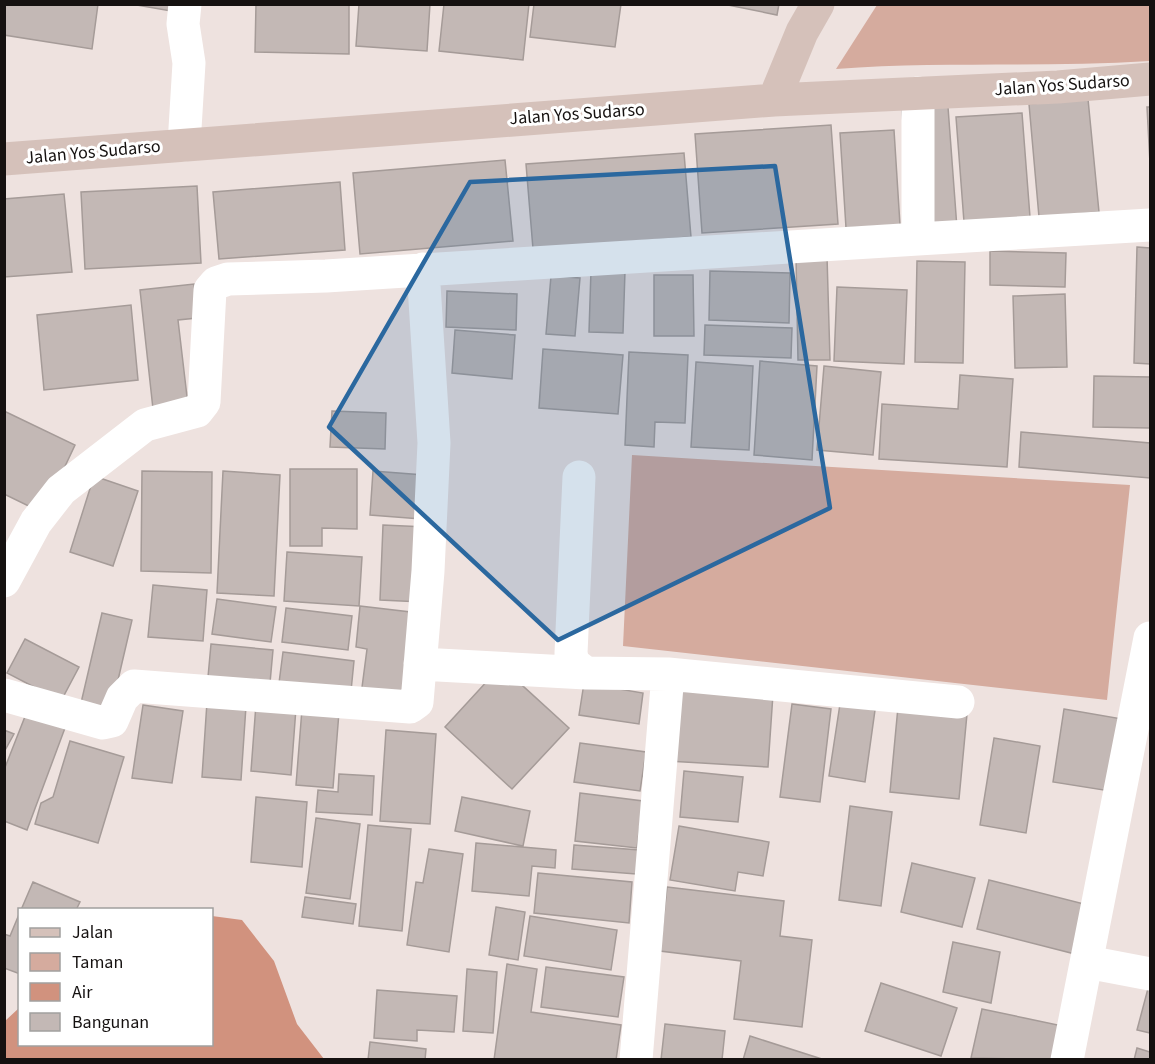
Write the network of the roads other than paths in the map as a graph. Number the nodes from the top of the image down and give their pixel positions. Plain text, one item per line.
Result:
1 (185, 4) edge
2 (818, 4) edge
3 (1150, 80) edge
4 (918, 93) junction
5 (774, 100) junction
6 (184, 145) junction
7 (4, 159) edge
8 (1150, 225) edge
9 (918, 239) junction
10 (423, 268) junction
11 (579, 477) dead end
12 (4, 581) edge
13 (1150, 638) edge
14 (420, 664) junction
15 (586, 673) junction
16 (668, 674) junction
17 (4, 695) edge
18 (958, 702) dead end
19 (1087, 962) junction
20 (1150, 974) edge
21 (636, 1059) edge
22 (1067, 1059) edge

1 - 6 street
2 - 5 street
3 - 4 street, Jalan Yos Sudarso
4 - 5 street, Jalan Yos Sudarso
4 - 9 street
5 - 6 street, Jalan Yos Sudarso
6 - 7 street, Jalan Yos Sudarso
8 - 9 street
9 - 10 street
10 - 12 street
10 - 14 street
11 - 15 street
13 - 19 street
14 - 15 street
14 - 17 street
15 - 16 street
16 - 18 street
16 - 21 street
19 - 20 street
19 - 22 street

